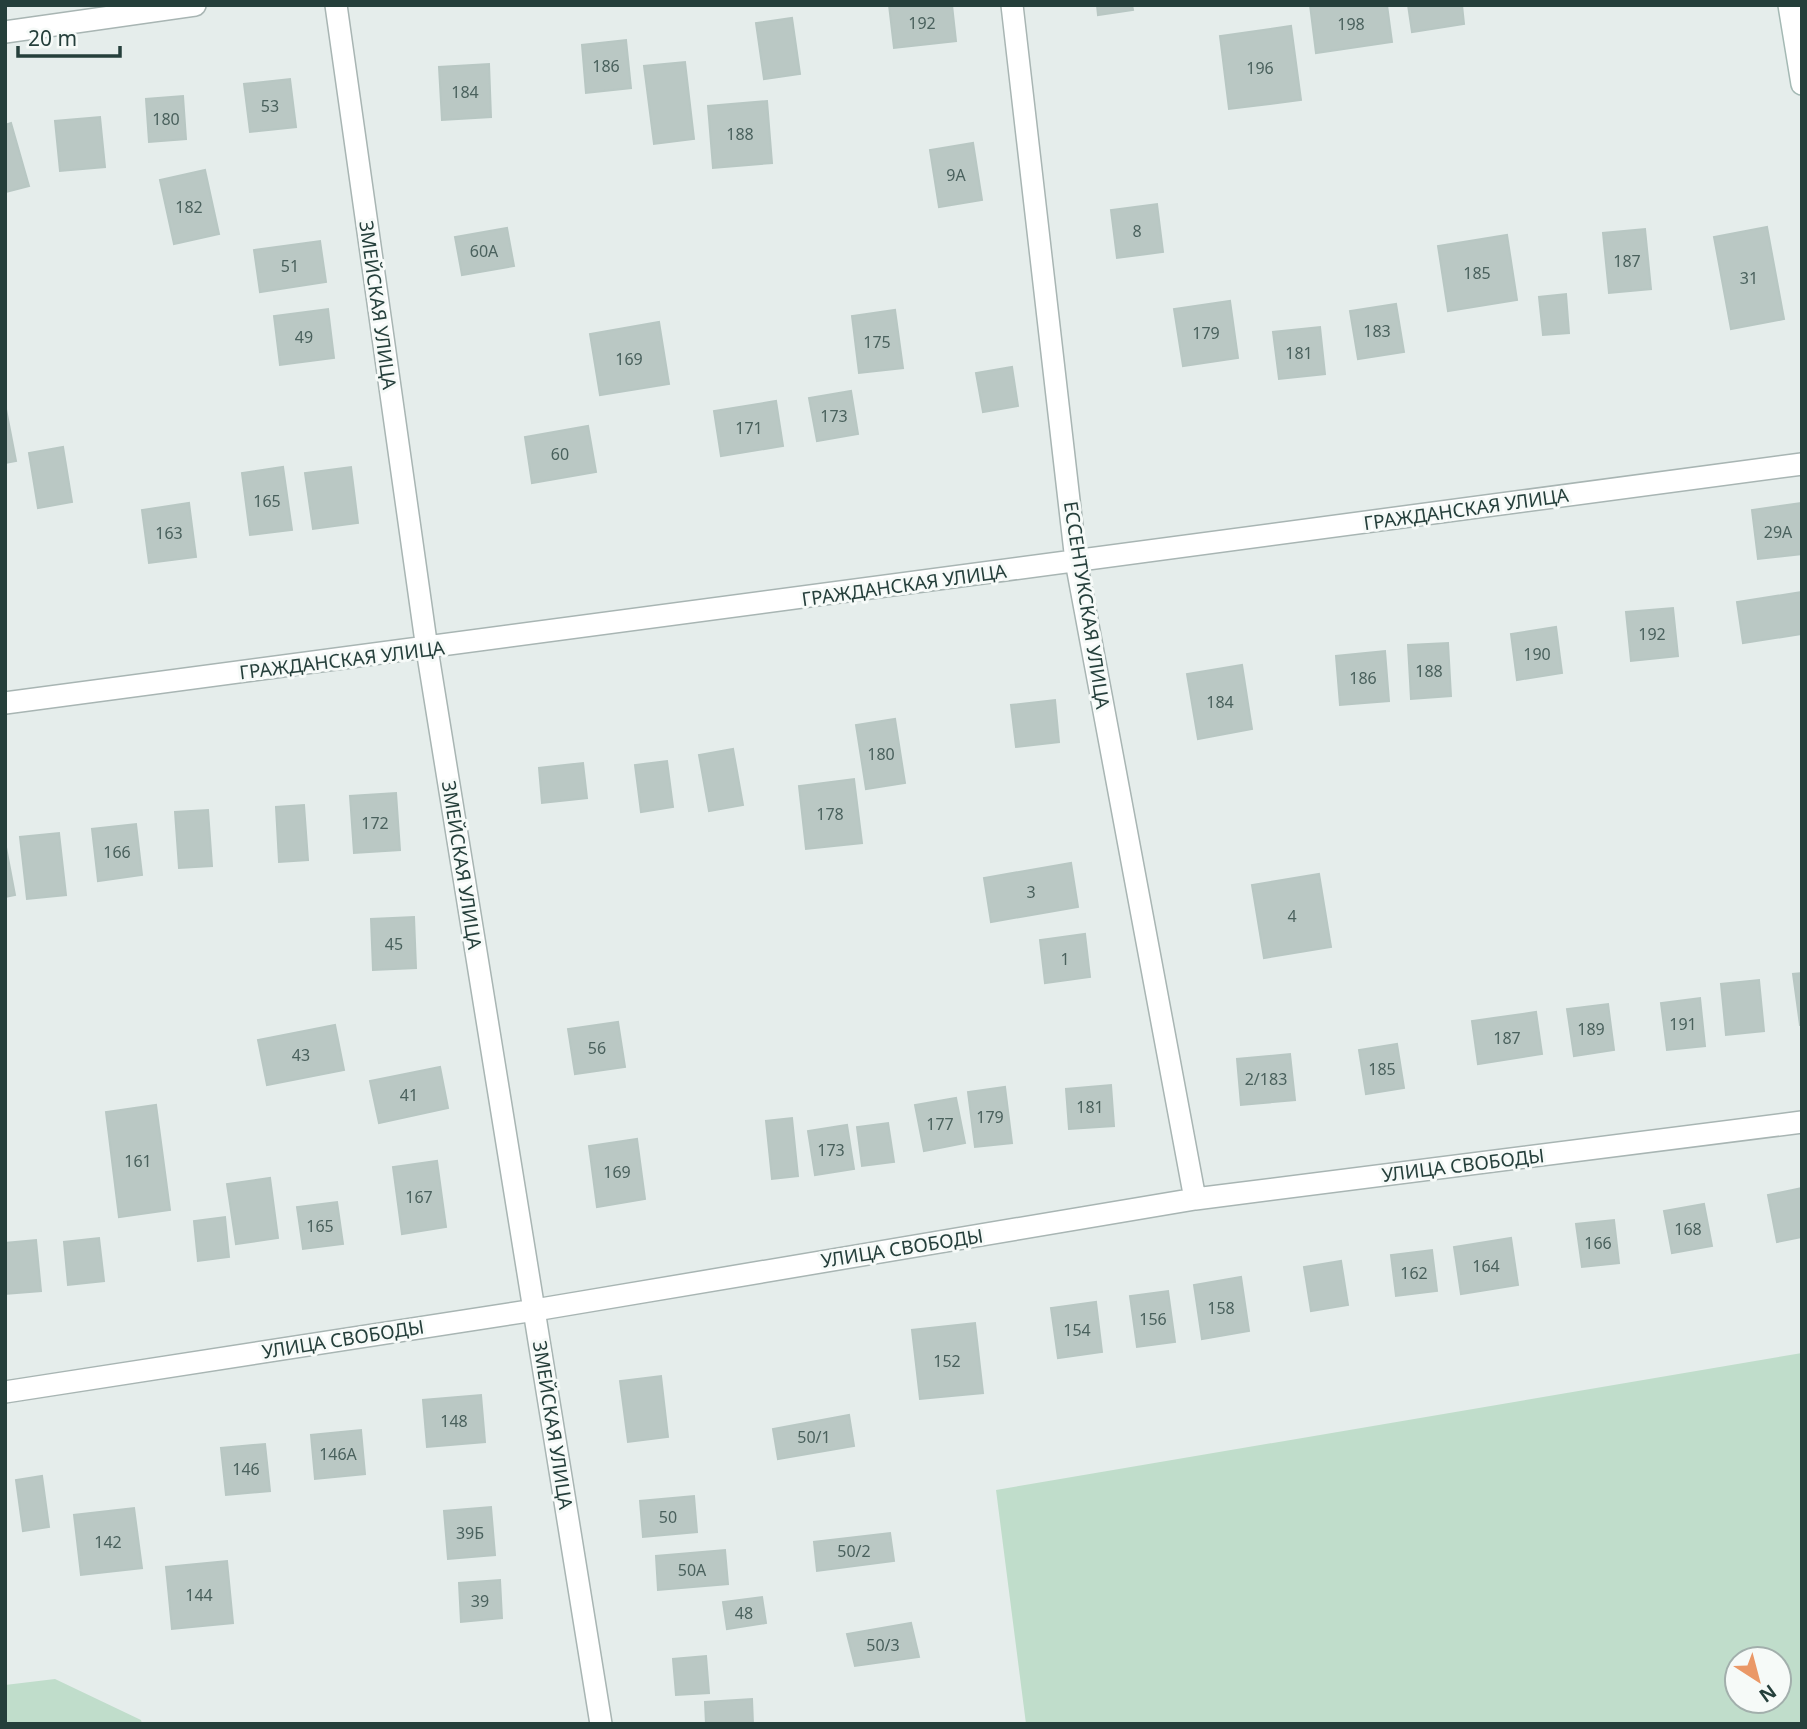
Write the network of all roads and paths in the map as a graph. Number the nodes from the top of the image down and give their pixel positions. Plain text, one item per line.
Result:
1 (195, 5) edge
2 (336, 5) edge
3 (1012, 5) edge
4 (1789, 5) edge
5 (5, 32) edge
6 (1802, 83) edge
7 (1802, 464) edge
8 (1076, 561) junction
9 (426, 649) junction
10 (5, 703) edge
11 (1802, 1122) edge
12 (1195, 1199) junction
13 (535, 1310) junction
14 (5, 1392) edge
15 (601, 1724) edge

1 - 5 street
2 - 9 street, ЗМЕЙСКАЯ УЛИЦА
3 - 8 street, ЕССЕНТУКСКАЯ УЛИЦА
4 - 6 street
7 - 8 street, ГРАЖДАНСКАЯ УЛИЦА
8 - 9 street, ГРАЖДАНСКАЯ УЛИЦА
8 - 12 street, ЕССЕНТУКСКАЯ УЛИЦА
9 - 10 street, ГРАЖДАНСКАЯ УЛИЦА
9 - 13 street, ЗМЕЙСКАЯ УЛИЦА
11 - 12 street, УЛИЦА СВОБОДЫ
12 - 13 street, УЛИЦА СВОБОДЫ
13 - 14 street, УЛИЦА СВОБОДЫ
13 - 15 street, ЗМЕЙСКАЯ УЛИЦА

